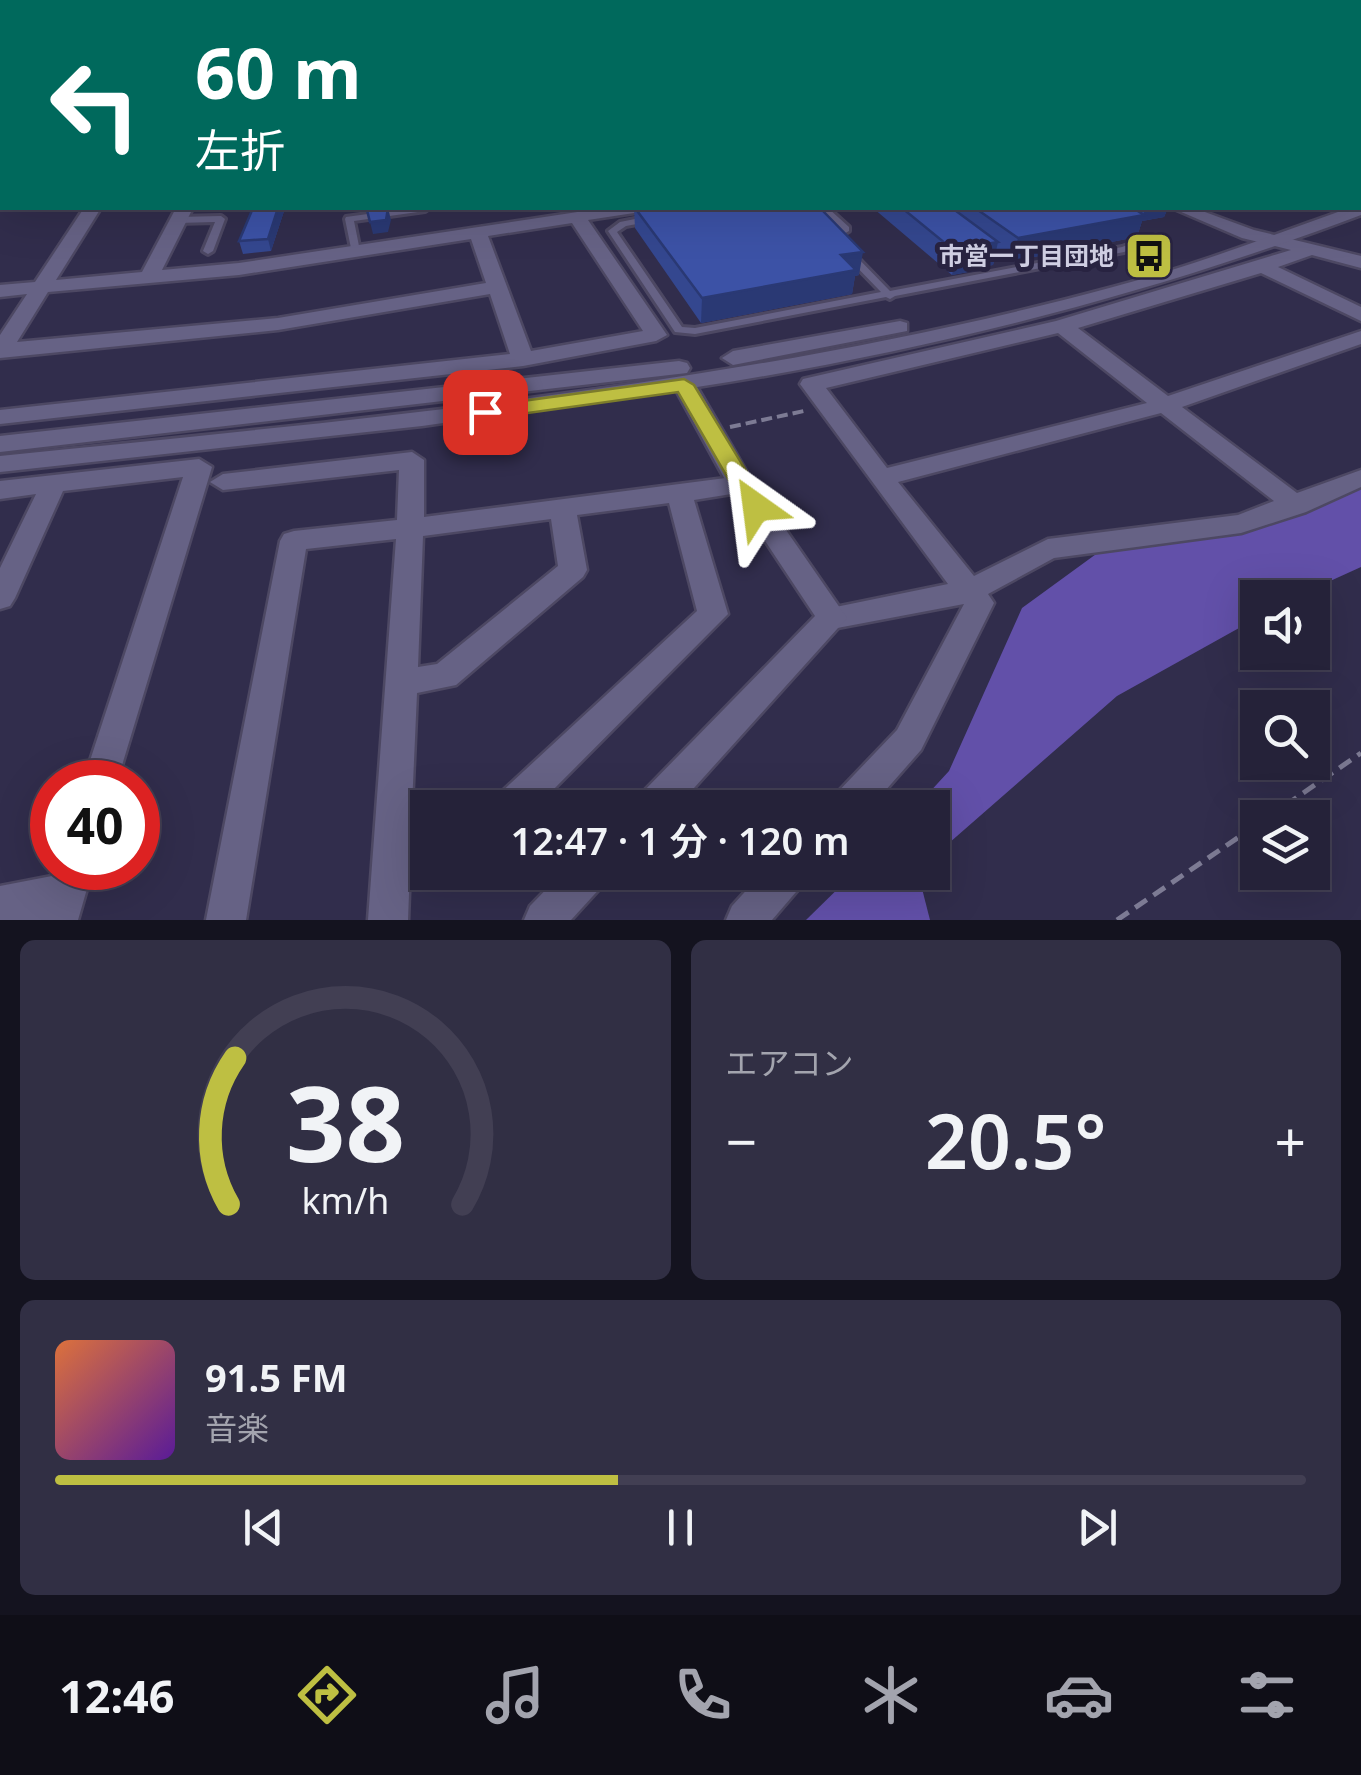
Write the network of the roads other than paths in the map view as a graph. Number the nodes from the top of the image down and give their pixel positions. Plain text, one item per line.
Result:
1 (91, 210) edge
2 (392, 210) edge
3 (612, 210) edge
4 (825, 210) edge
5 (1185, 210) edge
6 (1317, 210) edge
7 (1358, 210) edge
8 (358, 212) edge
9 (187, 216) edge
10 (577, 217) junction
11 (661, 218) edge
12 (1140, 228) edge
13 (478, 232) junction
14 (1248, 234) junction
15 (1274, 242) junction
16 (1310, 250) junction
17 (208, 251) dead end
18 (355, 251) junction
19 (1000, 260) edge
20 (1361, 262) edge
21 (1263, 267) junction
22 (1014, 271) junction
23 (148, 279) junction
24 (498, 287) junction
25 (40, 288) junction
26 (0, 291) edge
27 (890, 296) junction
28 (1361, 315) edge
29 (1063, 327) junction
30 (1361, 337) edge
31 (1, 350) edge
32 (523, 359) junction
33 (684, 385) junction
34 (1162, 406) junction
35 (0, 417) edge
36 (0, 444) edge
37 (0, 464) edge
38 (880, 478) junction
39 (1361, 478) edge
40 (223, 482) dead end
41 (54, 484) junction
42 (742, 485) junction
43 (0, 490) edge
44 (680, 495) junction
45 (1297, 506) junction
46 (562, 508) junction
47 (410, 528) junction
48 (969, 591) junction
49 (0, 598) edge
50 (832, 618) junction
51 (402, 682) junction
52 (107, 760) edge
53 (529, 790) edge
54 (669, 790) edge
55 (864, 790) edge
56 (410, 807) edge
57 (410, 827) edge
58 (573, 890) edge
59 (773, 890) edge
60 (66, 894) edge
61 (0, 905) edge
62 (226, 920) edge
63 (388, 920) edge
64 (544, 920) edge
65 (746, 920) edge

1 - 25 street
2 - 8 lane
3 - 10 street
4 - 27 lane
5 - 14 street
6 - 14 street
7 - 15 street
8 - 18 lane
9 - 17 lane
9 - 23 street
10 - 13 street
10 - 32 street
11 - 27 lane
12 - 22 lane
13 - 18 street
13 - 24 street
14 - 15 street
14 - 36 street
15 - 16 street
15 - 33 street
16 - 20 street
16 - 21 street
18 - 23 street
19 - 22 lane
21 - 28 street
21 - 29 street
22 - 27 lane
23 - 25 street
24 - 31 street
24 - 32 street
25 - 26 street
25 - 31 street
29 - 34 street
29 - 38 street
30 - 34 street
32 - 35 street
33 - 37 street
33 - 42 street
34 - 38 street
34 - 45 street
38 - 48 street
39 - 45 street
40 - 47 street
41 - 43 street
41 - 49 street
41 - 52 street
42 - 44 street
42 - 50 street
44 - 46 street
44 - 53 street
45 - 48 street
46 - 47 street
46 - 51 street
47 - 51 street
47 - 62 street
48 - 50 street
48 - 55 street
50 - 54 street
51 - 56 street
57 - 63 street
58 - 64 street
59 - 65 street
60 - 61 street

